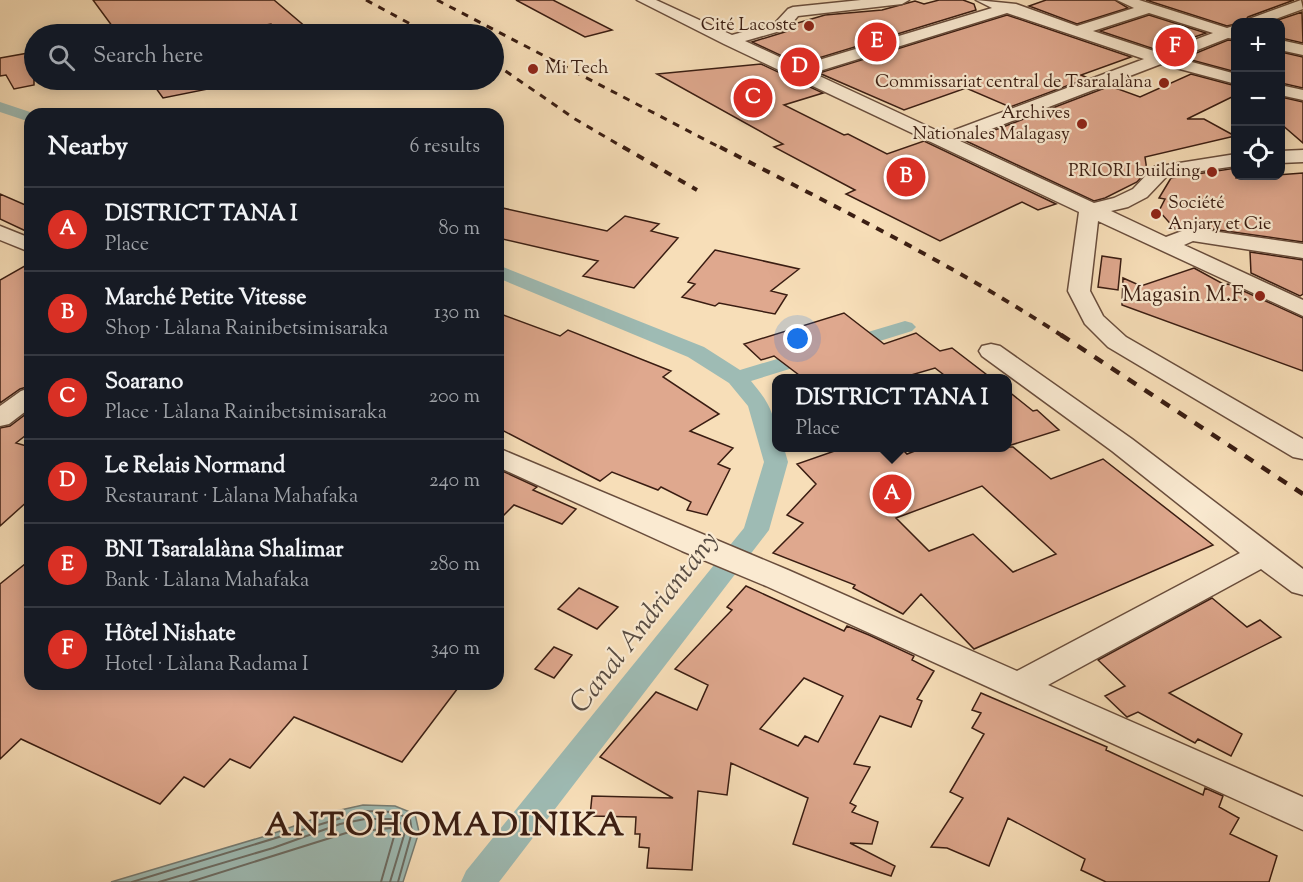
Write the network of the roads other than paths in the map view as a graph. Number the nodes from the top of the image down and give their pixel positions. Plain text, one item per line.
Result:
1 (644, 0) edge
2 (902, 0) edge
3 (983, 0) edge
4 (1034, 0) edge
5 (1124, 0) edge
6 (1303, 4) edge
7 (1007, 8) junction
8 (1149, 8) junction
9 (1265, 18) edge
10 (1074, 32) junction
11 (1231, 32) edge
12 (1231, 34) edge
13 (730, 40) junction
14 (1285, 46) edge
15 (1303, 50) edge
16 (1161, 59) junction
17 (797, 72) junction
18 (1231, 78) edge
19 (1285, 91) edge
20 (1303, 95) edge
21 (945, 141) junction
22 (1303, 156) edge
23 (1285, 157) edge
24 (1231, 161) edge
25 (1140, 193) junction
26 (1090, 210) junction
27 (0, 232) edge
28 (24, 243) edge
29 (1168, 244) junction
30 (1303, 251) edge
31 (1303, 309) edge
32 (991, 351) dead end
33 (24, 400) edge
34 (0, 418) edge
35 (1303, 451) edge
36 (504, 460) edge
37 (1262, 555) junction
38 (1303, 584) edge
39 (1018, 686) junction
40 (1303, 813) edge

1 - 13 street
2 - 13 street
3 - 7 street
4 - 7 street
5 - 8 street
6 - 9 street
7 - 10 street
7 - 17 street
8 - 10 street
8 - 11 street
10 - 16 street
12 - 16 street
13 - 17 street
14 - 15 street
16 - 18 street
16 - 21 street
17 - 21 street
19 - 20 street
21 - 26 street
22 - 23 street
24 - 25 street
25 - 26 street
25 - 29 street
26 - 29 street
26 - 35 street
27 - 28 street
29 - 30 street
29 - 31 street
32 - 37 street
33 - 34 street
36 - 39 street
37 - 38 street
37 - 39 street
39 - 40 street

